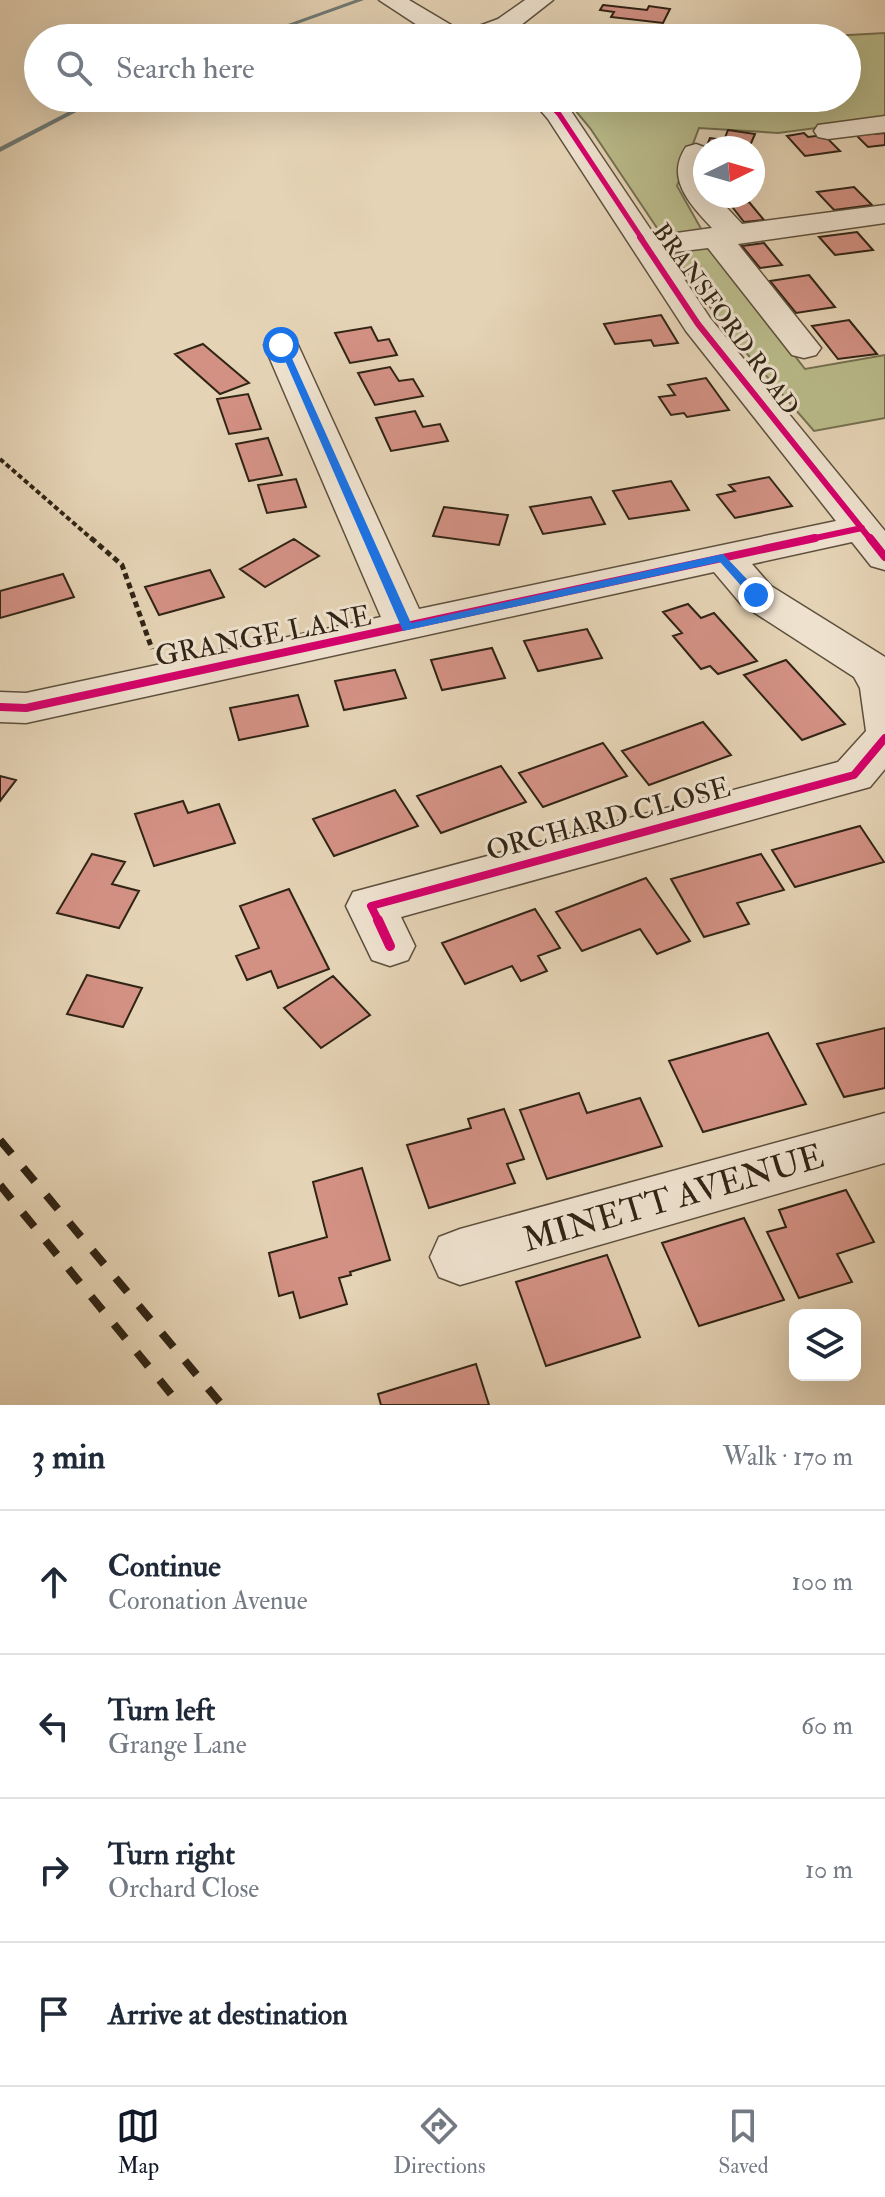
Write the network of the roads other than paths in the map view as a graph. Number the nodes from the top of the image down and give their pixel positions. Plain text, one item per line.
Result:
1 (391, 0) edge
2 (541, 0) edge
3 (431, 24) edge
4 (507, 24) edge
5 (557, 112) edge
6 (885, 124) edge
7 (828, 131) dead end
8 (707, 208) edge
9 (885, 214) edge
10 (726, 237) junction
11 (646, 247) junction
12 (281, 345) dead end
13 (804, 348) dead end
14 (874, 543) edge
15 (723, 557) junction
16 (407, 628) junction
17 (0, 707) edge
18 (885, 726) edge
19 (885, 738) edge
20 (390, 946) dead end
21 (885, 1138) edge
22 (460, 1257) dead end

1 - 3 street
2 - 4 street
5 - 11 street, BRANSFORD ROAD
6 - 7 street
8 - 10 street
9 - 10 street
10 - 11 street
10 - 13 street
11 - 14 street, BRANSFORD ROAD
12 - 16 street
14 - 15 street, GRANGE LANE
15 - 16 street, GRANGE LANE
15 - 18 street
16 - 17 street, GRANGE LANE
19 - 20 street, ORCHARD CLOSE
21 - 22 street, MINETT AVENUE

